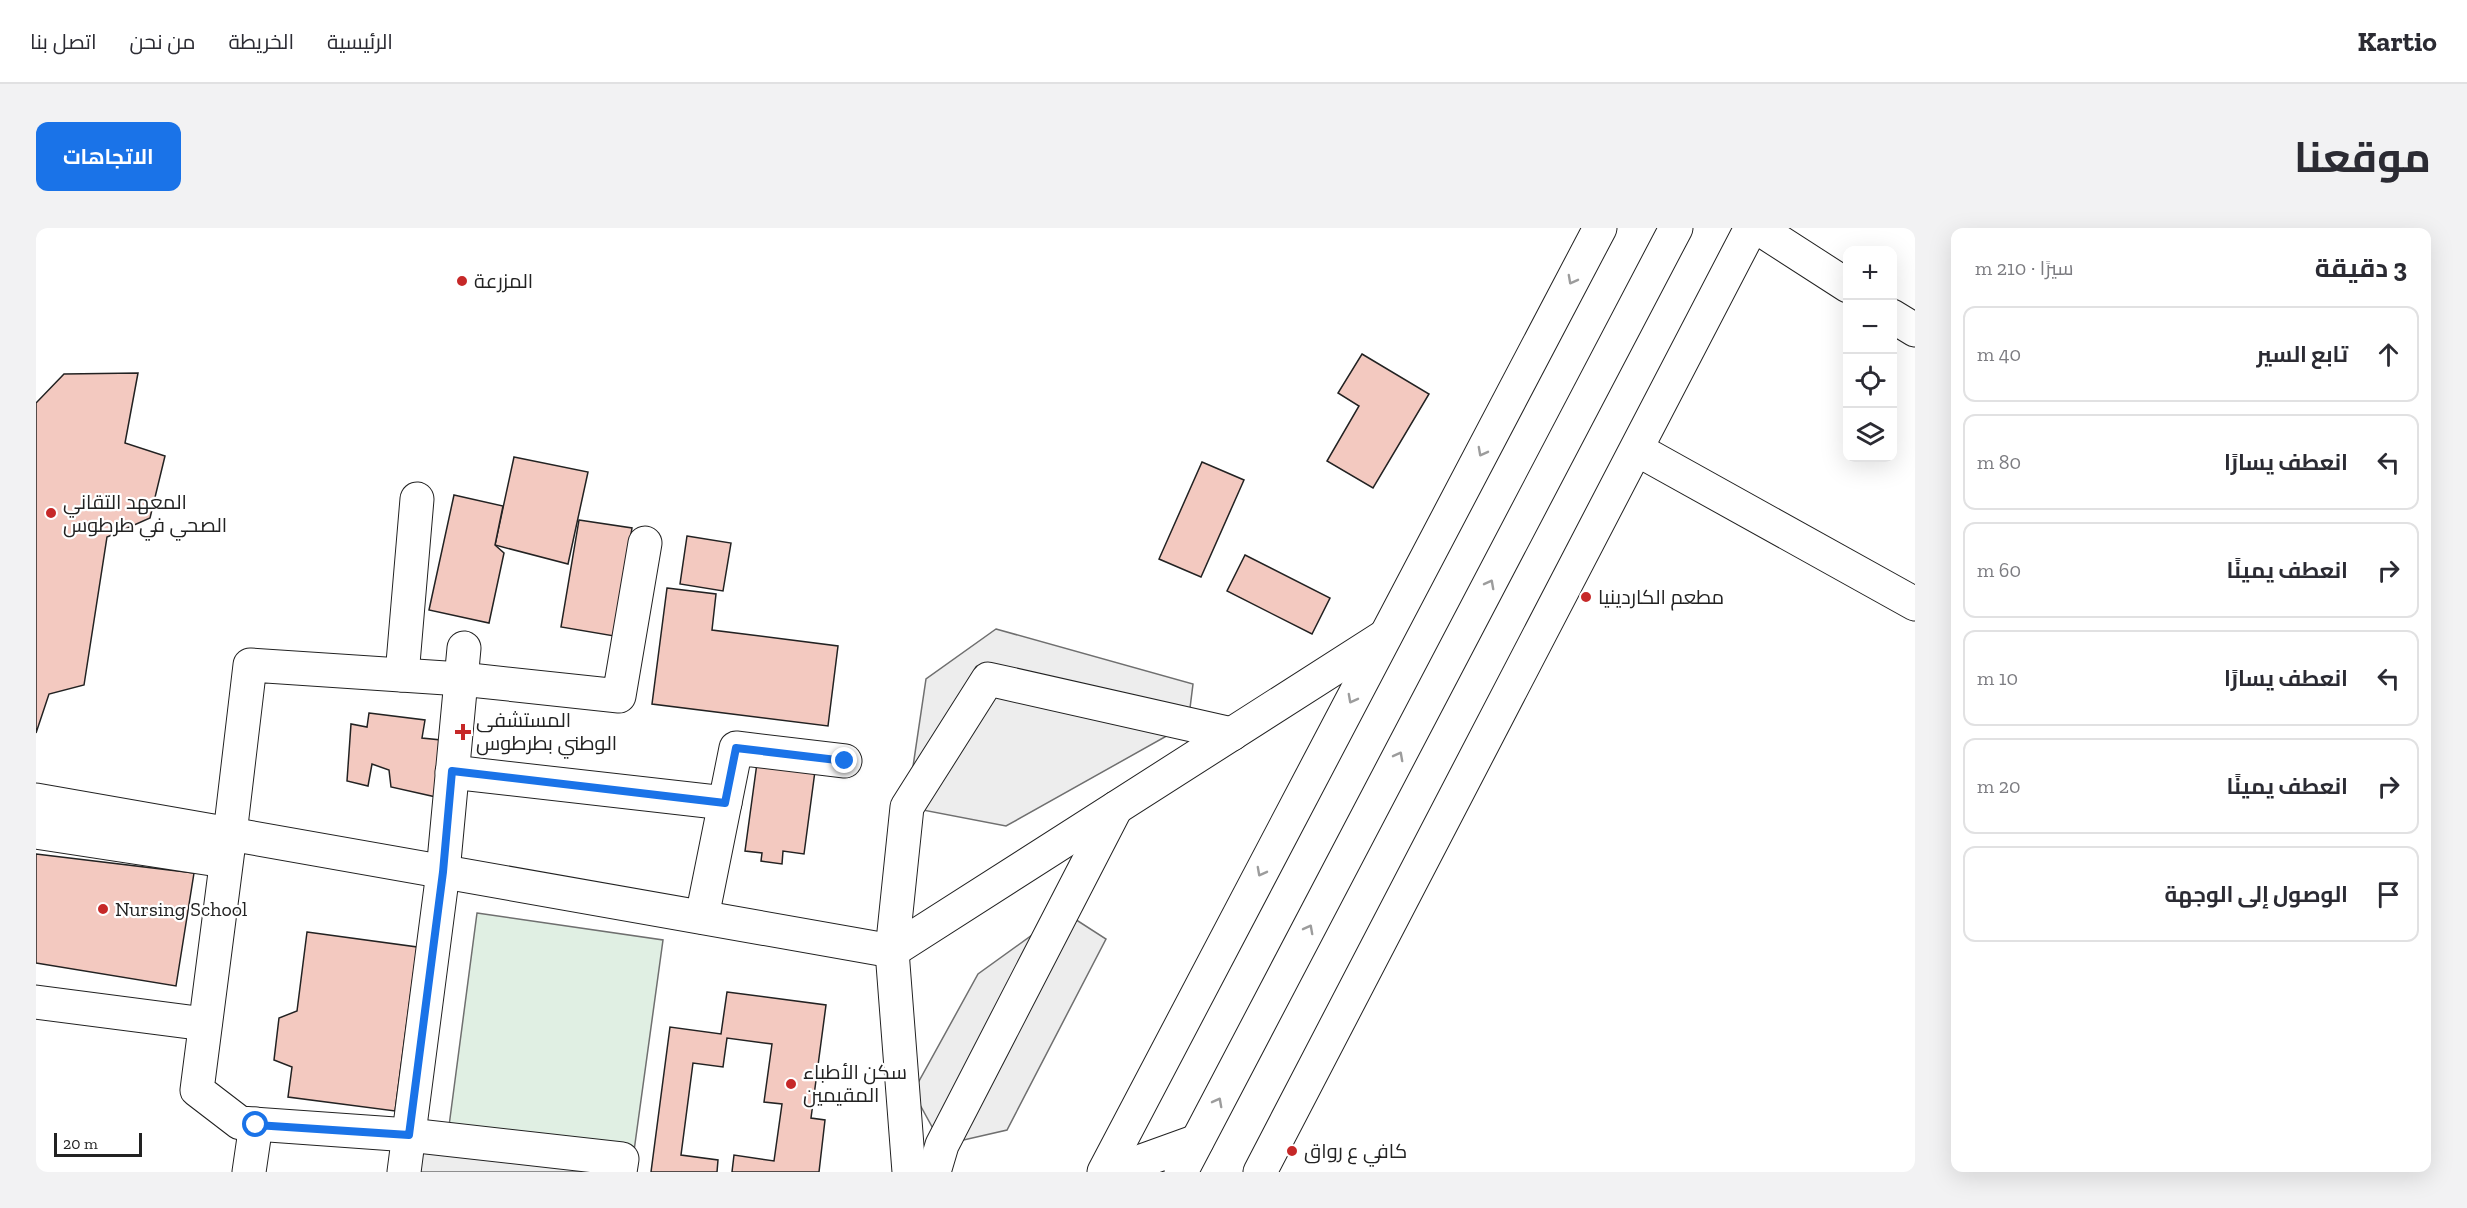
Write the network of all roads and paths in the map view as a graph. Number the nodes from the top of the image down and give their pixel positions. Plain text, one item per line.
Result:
1 (1600, 228) edge
2 (1676, 228) edge
3 (1751, 228) edge
4 (1758, 228) edge
5 (1843, 283) edge
6 (1897, 319) edge
7 (1915, 330) edge
8 (1638, 450) junction
9 (417, 499) dead end
10 (645, 543) dead end
11 (1915, 604) edge
12 (1385, 636) junction
13 (463, 664) junction
14 (402, 675) junction
15 (1232, 734) junction
16 (845, 761) dead end
17 (452, 771) junction
18 (36, 801) edge
19 (725, 803) junction
20 (1116, 808) junction
21 (36, 832) edge
22 (228, 847) junction
23 (443, 872) junction
24 (702, 917) junction
25 (892, 951) junction
26 (36, 1002) edge
27 (205, 1024) junction
28 (256, 1125) junction
29 (409, 1135) junction
30 (1197, 1141) junction
31 (249, 1172) edge
32 (404, 1172) edge
33 (620, 1172) edge
34 (909, 1172) edge
35 (934, 1172) edge
36 (1104, 1172) edge
37 (1111, 1172) edge
38 (1181, 1172) edge
39 (1260, 1172) edge

1 -> 12 main road
30 -> 2 main road
3 - 8 main road
4 - 5 main road
6 - 7 main road
8 - 11 main road
8 - 39 main road
9 - 14 main road
10 - 13 main road
12 - 15 main road
12 -> 36 main road
13 - 14 main road
13 - 17 main road
14 - 22 main road
15 - 20 main road
15 - 25 main road
16 - 19 main road
17 - 19 main road
17 - 23 main road
18 - 22 main road
19 - 24 main road
20 - 25 main road
20 - 35 main road
21 - 22 main road
22 - 23 main road
22 - 27 main road
23 - 24 main road
23 - 29 main road
24 - 25 main road
25 - 34 main road
26 - 27 main road
27 - 28 main road
28 - 29 main road
28 - 31 main road
29 - 32 main road
29 - 33 main road
30 - 37 main road
30 - 38 main road

